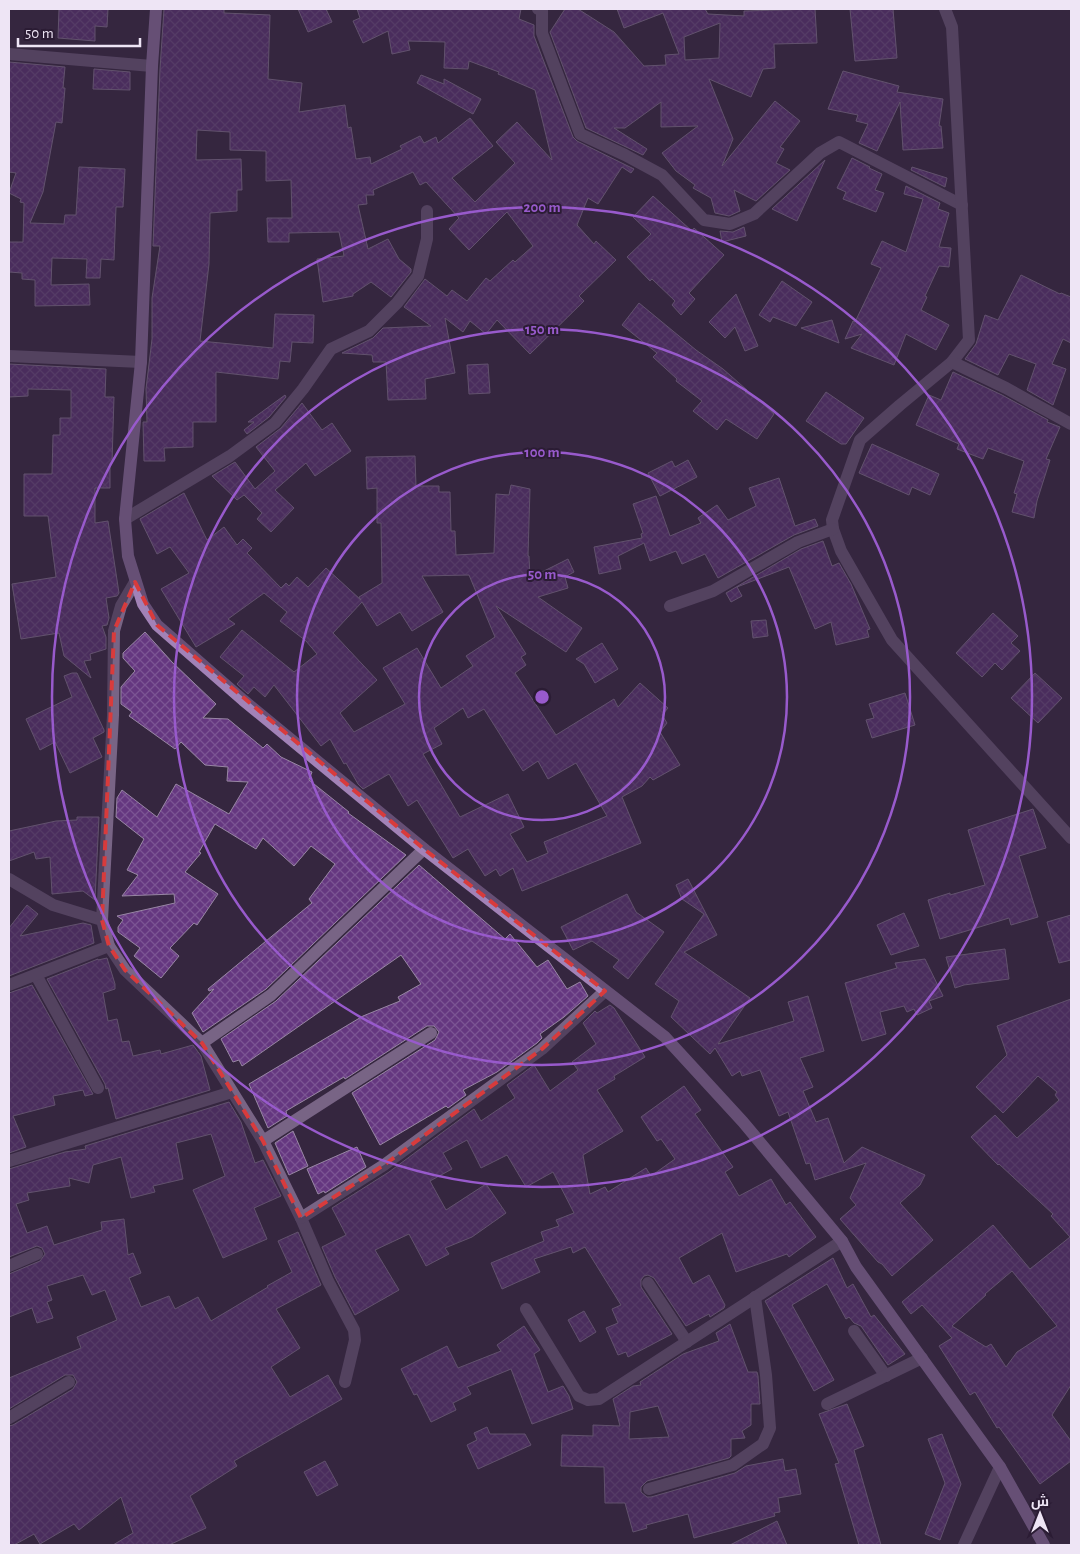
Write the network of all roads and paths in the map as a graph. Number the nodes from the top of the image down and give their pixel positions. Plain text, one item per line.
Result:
1 (156, 9) edge
2 (538, 9) edge
3 (945, 9) edge
4 (9, 54) edge
5 (152, 66) junction
6 (962, 205) junction
7 (427, 211) dead end
8 (9, 356) edge
9 (141, 362) junction
10 (952, 362) junction
11 (1071, 424) edge
12 (125, 520) junction
13 (833, 529) junction
14 (135, 582) junction
15 (670, 606) dead end
16 (1071, 838) edge
17 (424, 850) junction
18 (9, 879) edge
19 (102, 920) junction
20 (109, 946) junction
21 (36, 975) junction
22 (9, 985) edge
23 (605, 991) junction
24 (431, 1033) dead end
25 (202, 1043) junction
26 (98, 1088) dead end
27 (232, 1092) junction
28 (263, 1141) junction
29 (9, 1161) edge
30 (302, 1218) junction
31 (842, 1241) junction
32 (37, 1254) dead end
33 (9, 1266) edge
34 (648, 1283) dead end
35 (755, 1297) junction
36 (526, 1309) dead end
37 (854, 1331) dead end
38 (687, 1342) junction
39 (922, 1358) junction
40 (886, 1376) junction
41 (69, 1382) dead end
42 (345, 1382) dead end
43 (827, 1404) dead end
44 (9, 1418) edge
45 (1000, 1467) junction
46 (649, 1489) dead end
47 (964, 1545) edge
48 (1044, 1545) edge

1 - 5 main road
2 - 6 street
3 - 6 street
4 - 5 street
5 - 9 main road
6 - 10 street
7 - 12 street
8 - 9 street
9 - 12 main road
10 - 11 street
10 - 13 street
12 - 14 main road
13 - 15 street
13 - 16 street
14 - 17 main road
14 - 19 street
17 - 23 main road
17 - 25 street
18 - 19 street
19 - 20 street
20 - 21 street
20 - 25 street
21 - 22 street
21 - 26 street
23 - 30 street
23 - 31 main road
24 - 28 street
25 - 27 street
27 - 28 street
27 - 29 street
28 - 30 street
30 - 42 street
31 - 35 street
31 - 39 main road
32 - 33 street
34 - 38 street
35 - 38 street
35 - 46 street
36 - 38 street
37 - 40 street
39 - 40 street
39 - 45 main road
40 - 43 street
41 - 44 street
45 - 47 street
45 - 48 main road

